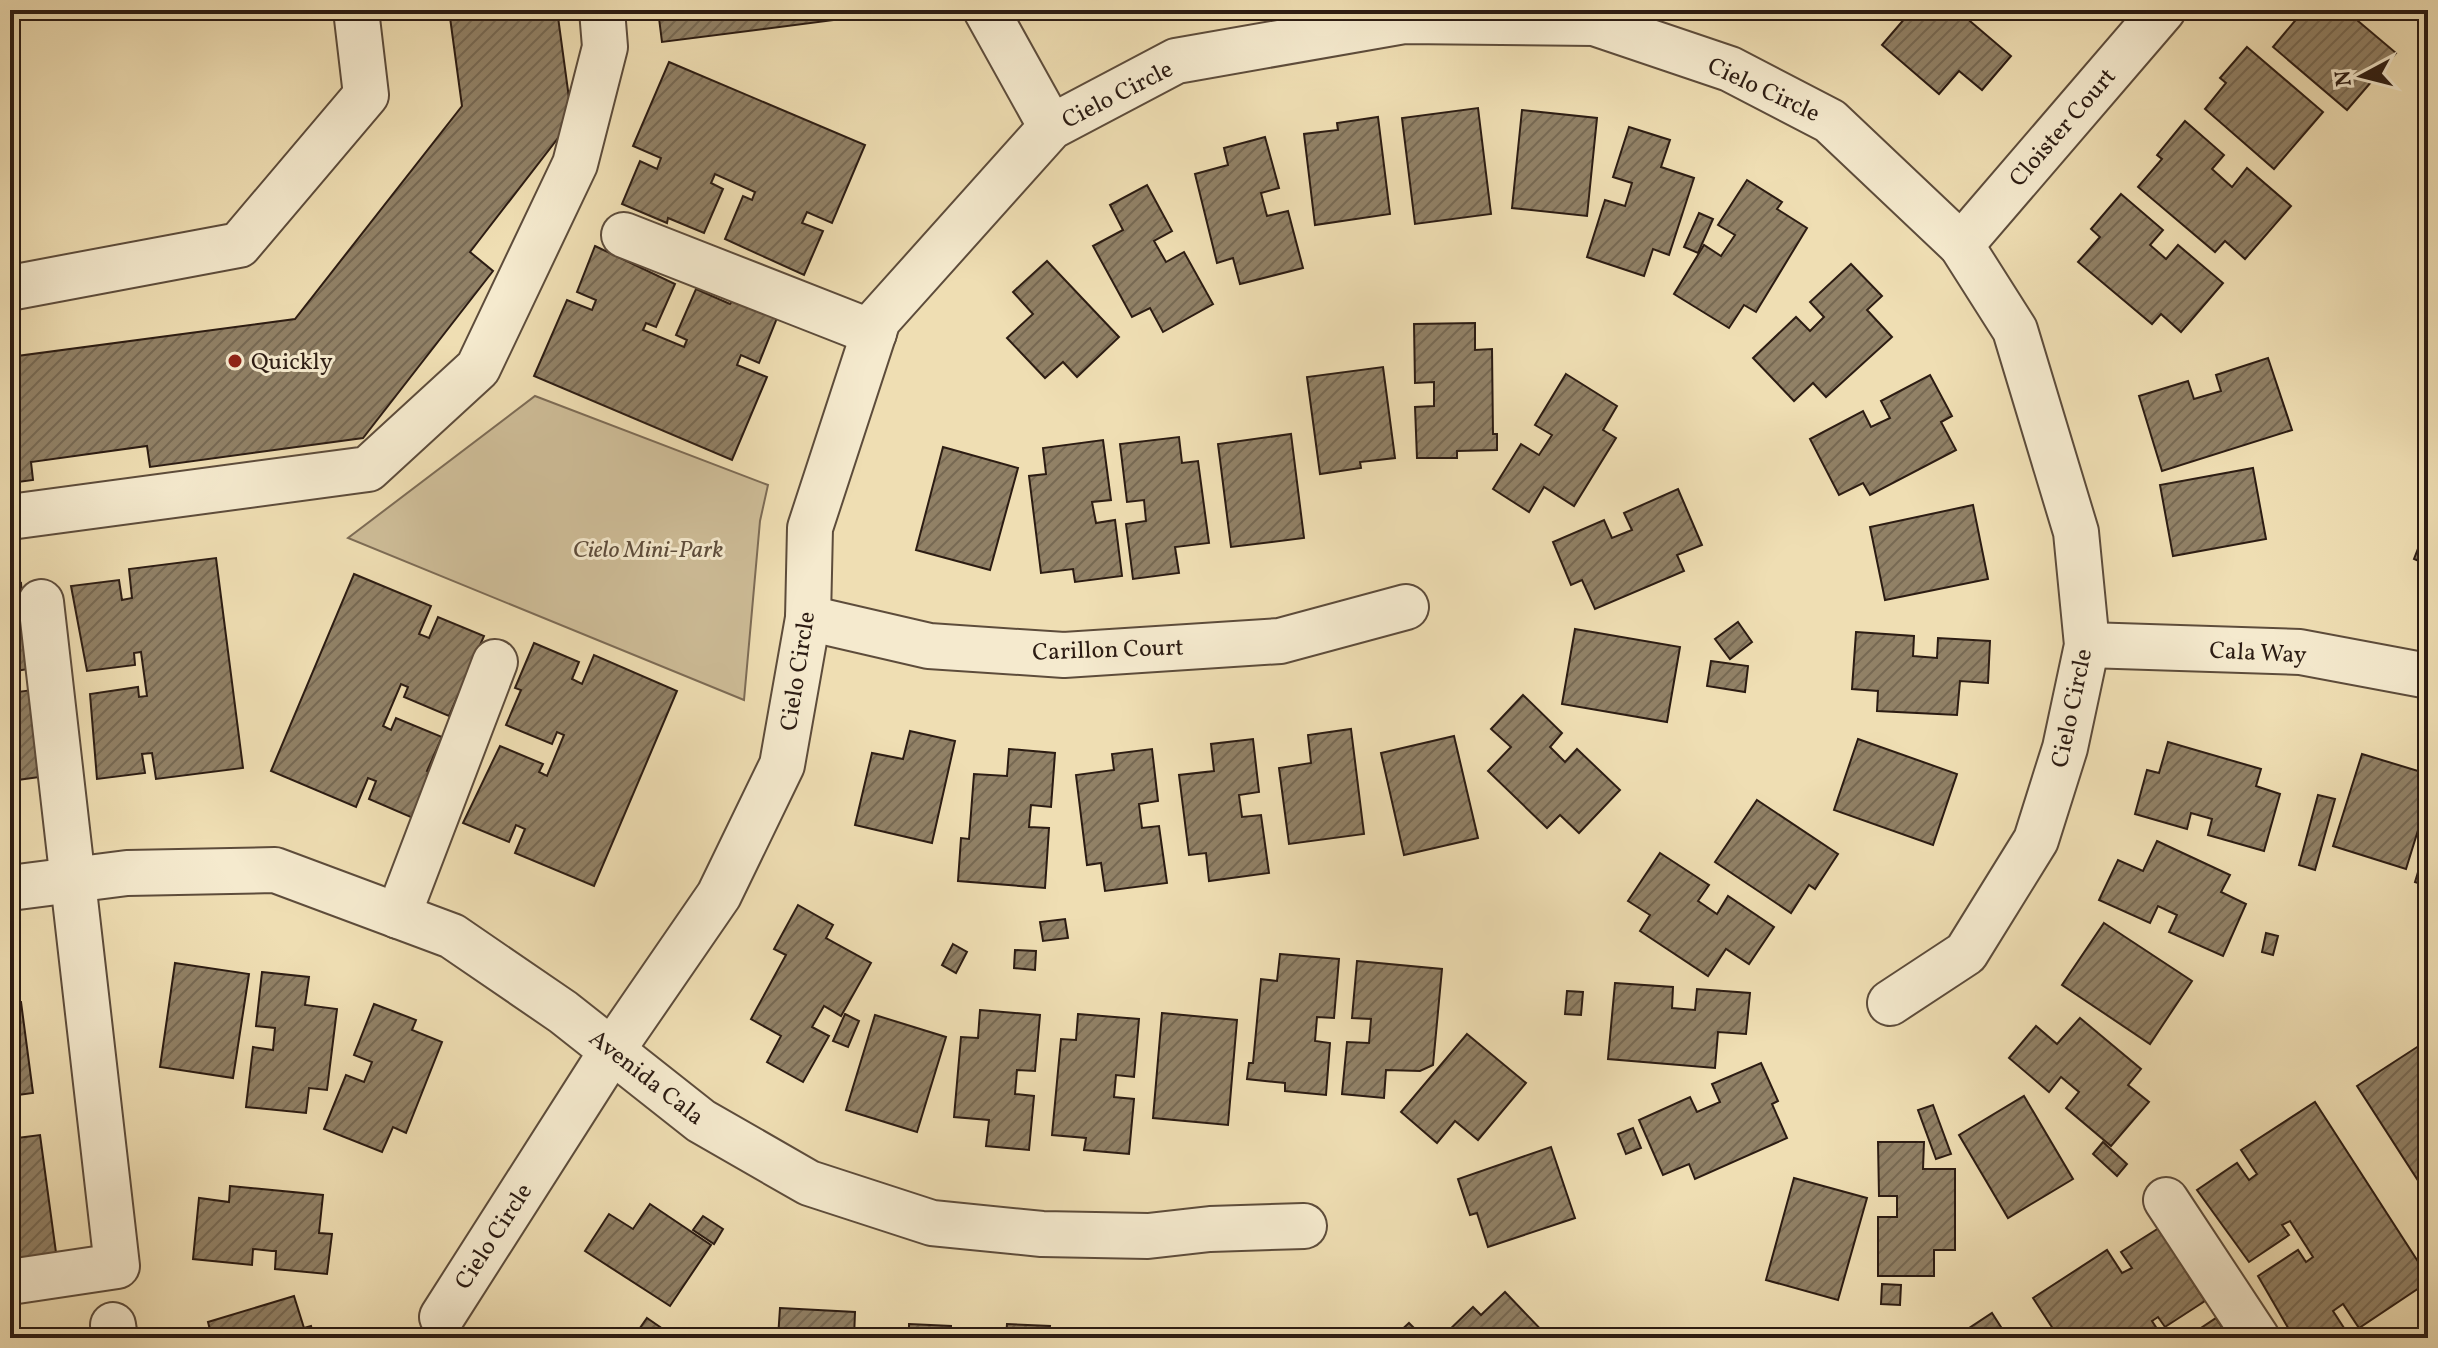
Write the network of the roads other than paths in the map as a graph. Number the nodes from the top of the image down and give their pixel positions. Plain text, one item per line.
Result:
1 (356, 10) edge
2 (602, 10) edge
3 (986, 10) edge
4 (2163, 10) edge
5 (1596, 16) edge
6 (1051, 127) junction
7 (624, 235) dead end
8 (1961, 245) junction
9 (10, 288) edge
10 (874, 333) junction
11 (10, 517) edge
12 (41, 602) dead end
13 (1406, 607) dead end
14 (808, 618) junction
15 (2087, 645) junction
16 (495, 662) dead end
17 (2428, 676) edge
18 (72, 880) junction
19 (10, 888) edge
20 (398, 916) junction
21 (1890, 1003) dead end
22 (613, 1049) junction
23 (2166, 1200) dead end
24 (1304, 1226) dead end
25 (10, 1282) edge
26 (442, 1317) dead end
27 (2257, 1338) edge

1 - 9 street
2 - 11 street
3 - 6 street
4 - 8 street, Cloister Court
5 - 6 street, Cielo Circle
5 - 8 street, Cielo Circle
6 - 10 street, Cielo Circle
7 - 10 street
8 - 15 street, Cielo Circle
10 - 14 street, Cielo Circle
12 - 18 street
13 - 14 street, Carillon Court
14 - 22 street, Cielo Circle
15 - 17 street, Cala Way
15 - 21 street, Cielo Circle
16 - 20 street
18 - 19 street, Avenida Cala
18 - 20 street, Avenida Cala
18 - 25 street
20 - 22 street, Avenida Cala
22 - 24 street, Avenida Cala
22 - 26 street, Cielo Circle
23 - 27 street

